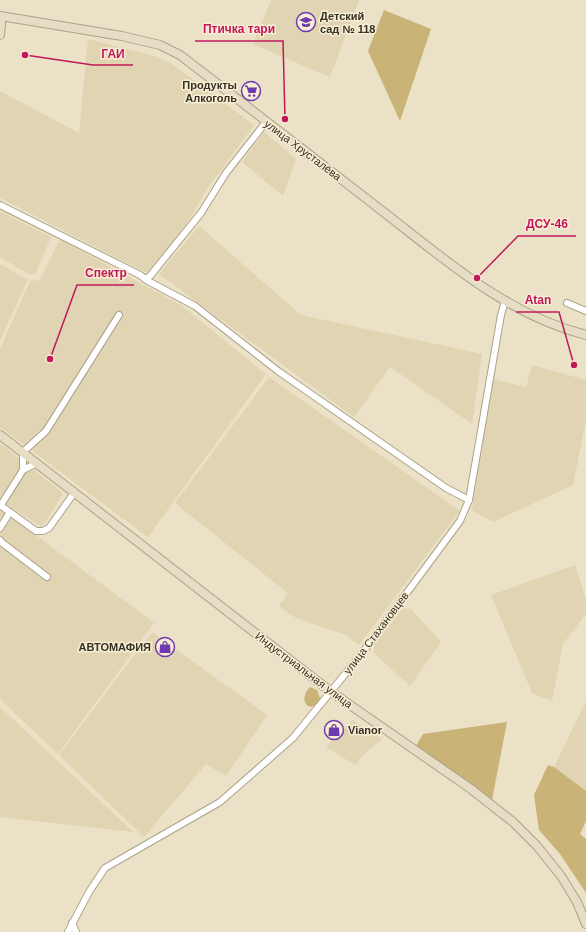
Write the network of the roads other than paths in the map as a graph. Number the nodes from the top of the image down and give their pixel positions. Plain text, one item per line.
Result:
1 (0, 16) edge
2 (0, 35) edge
3 (266, 122) junction
4 (0, 205) edge
5 (146, 279) junction
6 (505, 301) junction
7 (567, 303) dead end
8 (586, 311) edge
9 (119, 315) dead end
10 (586, 335) edge
11 (0, 435) edge
12 (23, 452) junction
13 (37, 463) junction
14 (23, 470) junction
15 (74, 493) junction
16 (469, 500) junction
17 (0, 505) edge
18 (10, 512) junction
19 (0, 528) edge
20 (0, 540) edge
21 (47, 578) dead end
22 (330, 691) junction
23 (72, 922) junction
24 (586, 924) edge
25 (68, 932) edge
26 (76, 932) edge

1 - 2 main road
1 - 3 main road, улица Хрусталёва
3 - 5 street
3 - 6 main road, улица Хрусталёва
4 - 5 street
5 - 16 street
6 - 10 main road, улица Хрусталёва
6 - 16 street, улица Стахановцев
7 - 8 street
9 - 12 street
11 - 12 main road, Индустриальная улица
12 - 13 main road, Индустриальная улица
12 - 14 street
13 - 14 street
13 - 15 main road, Индустриальная улица
14 - 17 street
15 - 18 street
15 - 22 main road, Индустриальная улица
16 - 22 street, улица Стахановцев
17 - 18 street
18 - 19 street
20 - 21 street
22 - 23 street, улица Стахановцев
22 - 24 main road, Индустриальная улица
23 - 25 street, улица Стахановцев
23 - 26 street

